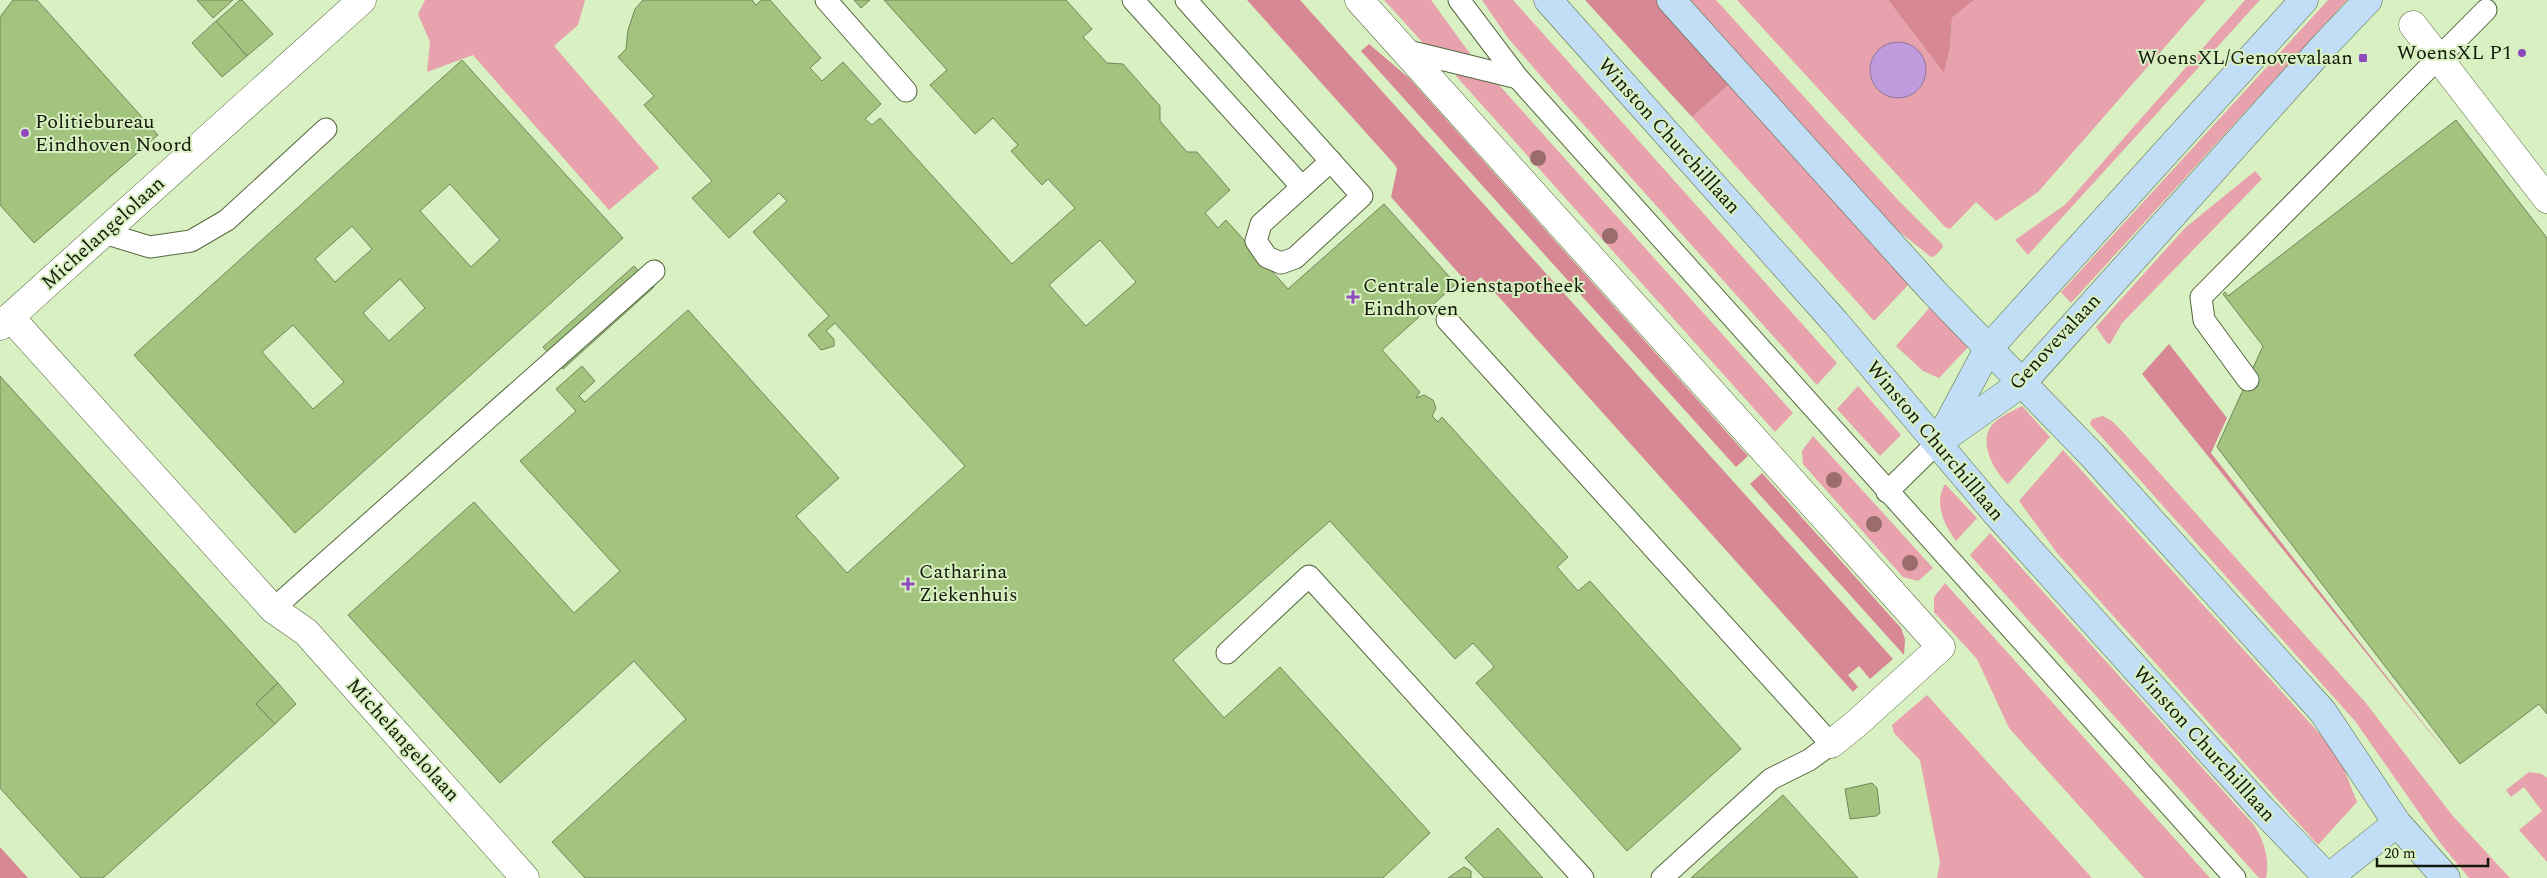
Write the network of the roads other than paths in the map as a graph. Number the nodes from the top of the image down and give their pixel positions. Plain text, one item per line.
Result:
1 (362, 0) edge
2 (826, 0) edge
3 (1133, 0) edge
4 (1186, 0) edge
5 (1359, 0) edge
6 (1459, 0) edge
7 (1548, 0) edge
8 (1671, 0) edge
9 (2304, 0) edge
10 (2368, 0) edge
11 (2486, 10) dead end
12 (2413, 25) dead end
13 (1404, 50) junction
14 (2438, 58) junction
15 (1518, 78) junction
16 (906, 91) dead end
17 (326, 129) dead end
18 (1331, 161) junction
19 (1302, 187) junction
20 (2547, 199) edge
21 (104, 232) junction
22 (654, 270) dead end
23 (1448, 320) dead end
24 (5, 322) edge
25 (1988, 348) junction
26 (2248, 380) dead end
27 (2022, 383) junction
28 (1937, 444) junction
29 (1887, 492) junction
30 (274, 609) junction
31 (1227, 653) dead end
32 (1831, 744) junction
33 (2397, 823) junction
34 (526, 878) edge
35 (1583, 878) edge
36 (1662, 878) edge
37 (2235, 878) edge
38 (2328, 878) edge
39 (2360, 878) edge
40 (2446, 878) edge

1 - 21 street, Michelangelolaan
2 - 16 lane
3 - 19 lane
4 - 18 lane
5 - 13 street
6 - 15 lane
7 - 28 main road, Winston Churchilllaan
8 - 25 main road
9 - 25 main road, Genovevalaan
10 - 27 main road, Genovevalaan
11 - 14 lane
12 - 14 street
13 - 15 lane
13 - 32 street
14 - 20 street
14 - 26 lane
15 - 29 lane
17 - 21 lane
18 - 19 lane
18 - 19 lane
21 - 24 street, Michelangelolaan
22 - 30 lane
23 - 32 lane
24 - 30 street, Michelangelolaan
25 - 27 main road
25 - 28 main road, Genovevalaan
27 - 28 main road, Genovevalaan
27 - 33 main road
28 - 29 lane
28 - 38 main road, Winston Churchilllaan
29 - 37 lane
30 - 34 street, Michelangelolaan
31 - 35 lane
32 - 36 lane
33 - 38 main road
33 - 39 main road
33 - 40 main road

